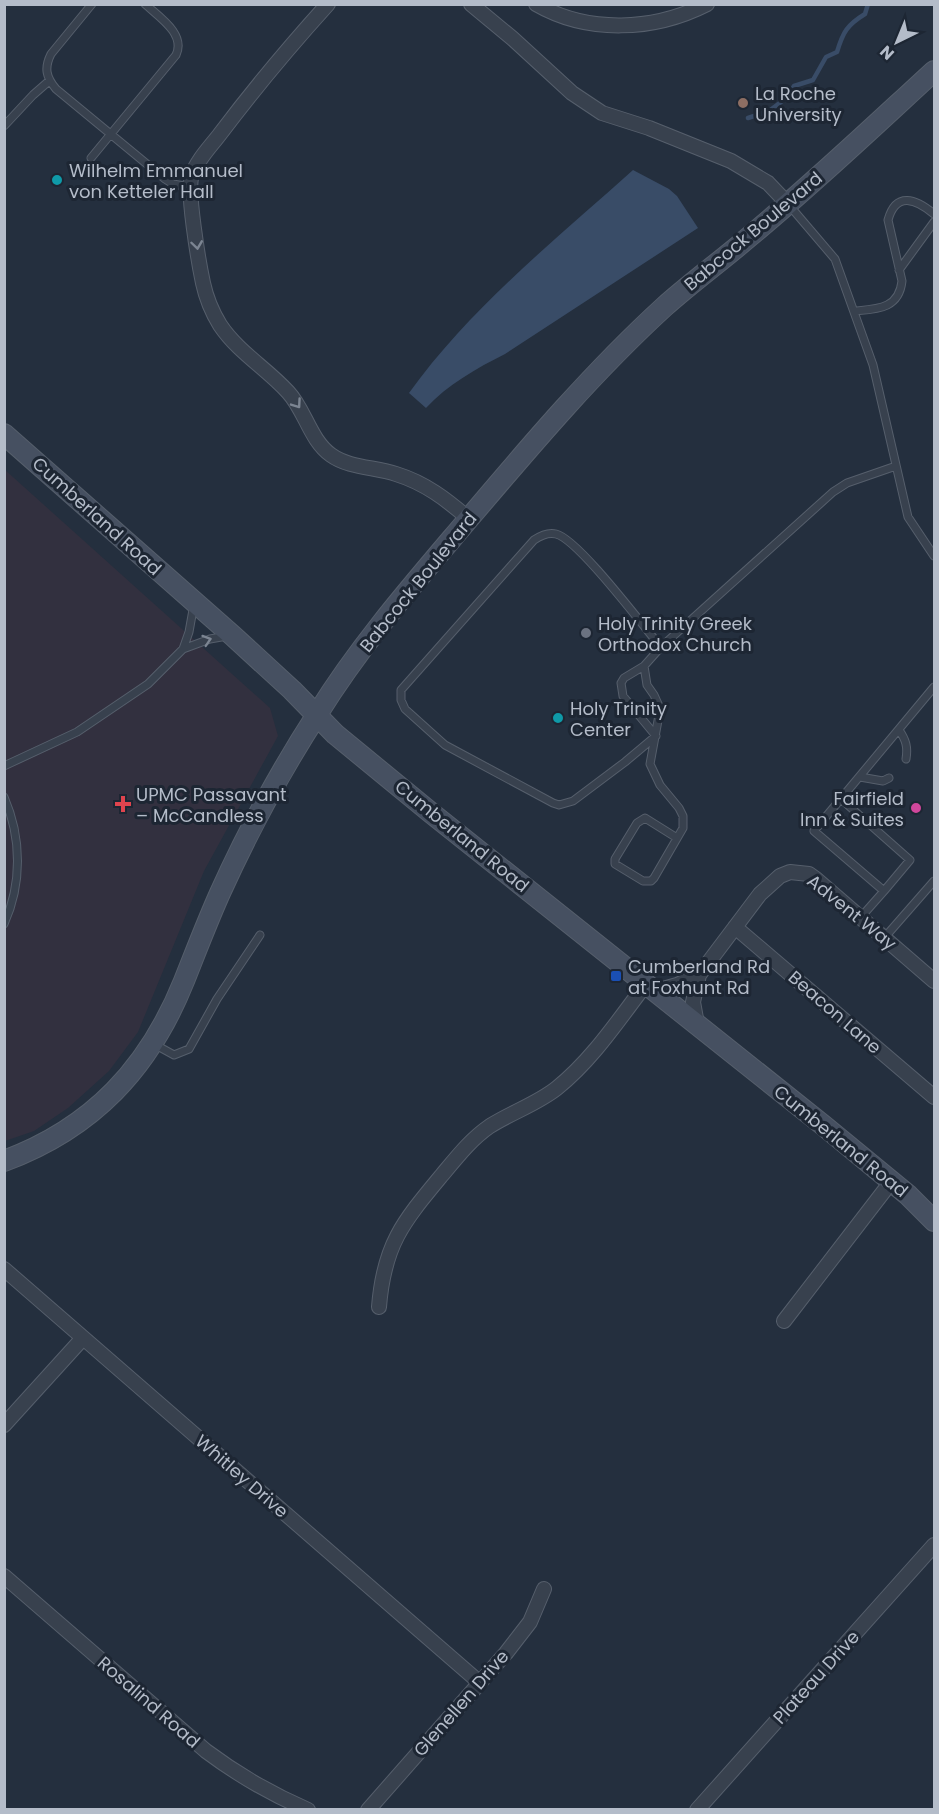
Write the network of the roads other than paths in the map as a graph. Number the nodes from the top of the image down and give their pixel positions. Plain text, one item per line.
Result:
1 (93, 4) edge
2 (145, 4) edge
3 (328, 4) edge
4 (471, 4) edge
5 (536, 4) edge
6 (707, 4) edge
7 (934, 71) edge
8 (50, 81) junction
9 (4, 126) edge
10 (112, 135) junction
11 (91, 158) dead end
12 (190, 187) junction
13 (788, 204) junction
14 (934, 214) edge
15 (934, 222) edge
16 (899, 270) junction
17 (855, 311) junction
18 (4, 434) edge
19 (896, 466) junction
20 (469, 519) junction
21 (934, 556) edge
22 (194, 602) junction
23 (232, 636) junction
24 (661, 647) junction
25 (183, 649) junction
26 (644, 666) junction
27 (934, 687) edge
28 (316, 715) junction
29 (899, 730) junction
30 (656, 736) junction
31 (906, 759) dead end
32 (4, 766) edge
33 (860, 777) junction
34 (889, 778) dead end
35 (4, 798) edge
36 (841, 799) junction
37 (677, 838) junction
38 (934, 881) edge
39 (884, 891) junction
40 (861, 917) junction
41 (4, 924) edge
42 (735, 927) junction
43 (260, 935) dead end
44 (885, 937) junction
45 (699, 975) junction
46 (934, 981) edge
47 (651, 987) junction
48 (697, 1024) junction
49 (154, 1044) junction
50 (934, 1097) edge
51 (4, 1161) edge
52 (891, 1182) junction
53 (934, 1221) edge
54 (4, 1269) edge
55 (379, 1307) dead end
56 (784, 1321) dead end
57 (83, 1338) junction
58 (4, 1425) edge
59 (934, 1545) edge
60 (4, 1576) edge
61 (544, 1589) dead end
62 (480, 1683) junction
63 (308, 1809) edge
64 (368, 1809) edge
65 (697, 1809) edge

1 - 8 lane
2 - 10 lane
3 - 12 street
4 - 13 street
5 - 6 street
7 - 13 main road, Babcock Boulevard
8 - 9 lane
8 - 10 lane
10 - 11 lane
10 - 12 lane
12 -> 20 street
13 - 17 lane
13 - 20 main road, Babcock Boulevard
14 - 16 lane
15 - 16 lane
16 - 17 lane
17 - 19 lane
18 - 22 main road, Cumberland Road
19 - 21 lane
19 - 24 lane
20 - 28 main road, Babcock Boulevard
22 - 23 main road, Cumberland Road
22 - 25 lane
25 -> 23 lane
23 - 28 main road, Cumberland Road
24 - 26 lane
24 - 30 lane
25 - 32 lane
26 - 30 lane
26 - 30 lane
27 - 29 lane
28 - 47 main road, Cumberland Road
28 - 49 main road, Babcock Boulevard
29 - 31 lane
29 - 33 lane
30 - 37 lane
33 - 34 lane
33 - 36 lane
35 - 41 lane
36 - 39 lane
36 - 39 lane
37 - 37 lane
38 - 44 lane
39 - 40 lane
40 - 42 street, Advent Way
40 - 44 street, Advent Way
42 - 45 street, Advent Way
42 - 50 street, Beacon Lane
43 - 49 lane
44 - 46 street, Advent Way
45 - 47 street
45 - 48 street, Advent Way
47 - 48 main road, Cumberland Road
47 - 55 street
48 - 52 main road, Cumberland Road
49 - 51 main road, Babcock Boulevard
52 - 53 main road, Cumberland Road
52 - 56 street
54 - 57 street, Whitley Drive
57 - 58 street
57 - 62 street, Whitley Drive
59 - 65 street, Plateau Drive
60 - 63 street, Rosalind Road
61 - 62 street, Glenellen Drive
62 - 64 street, Glenellen Drive

